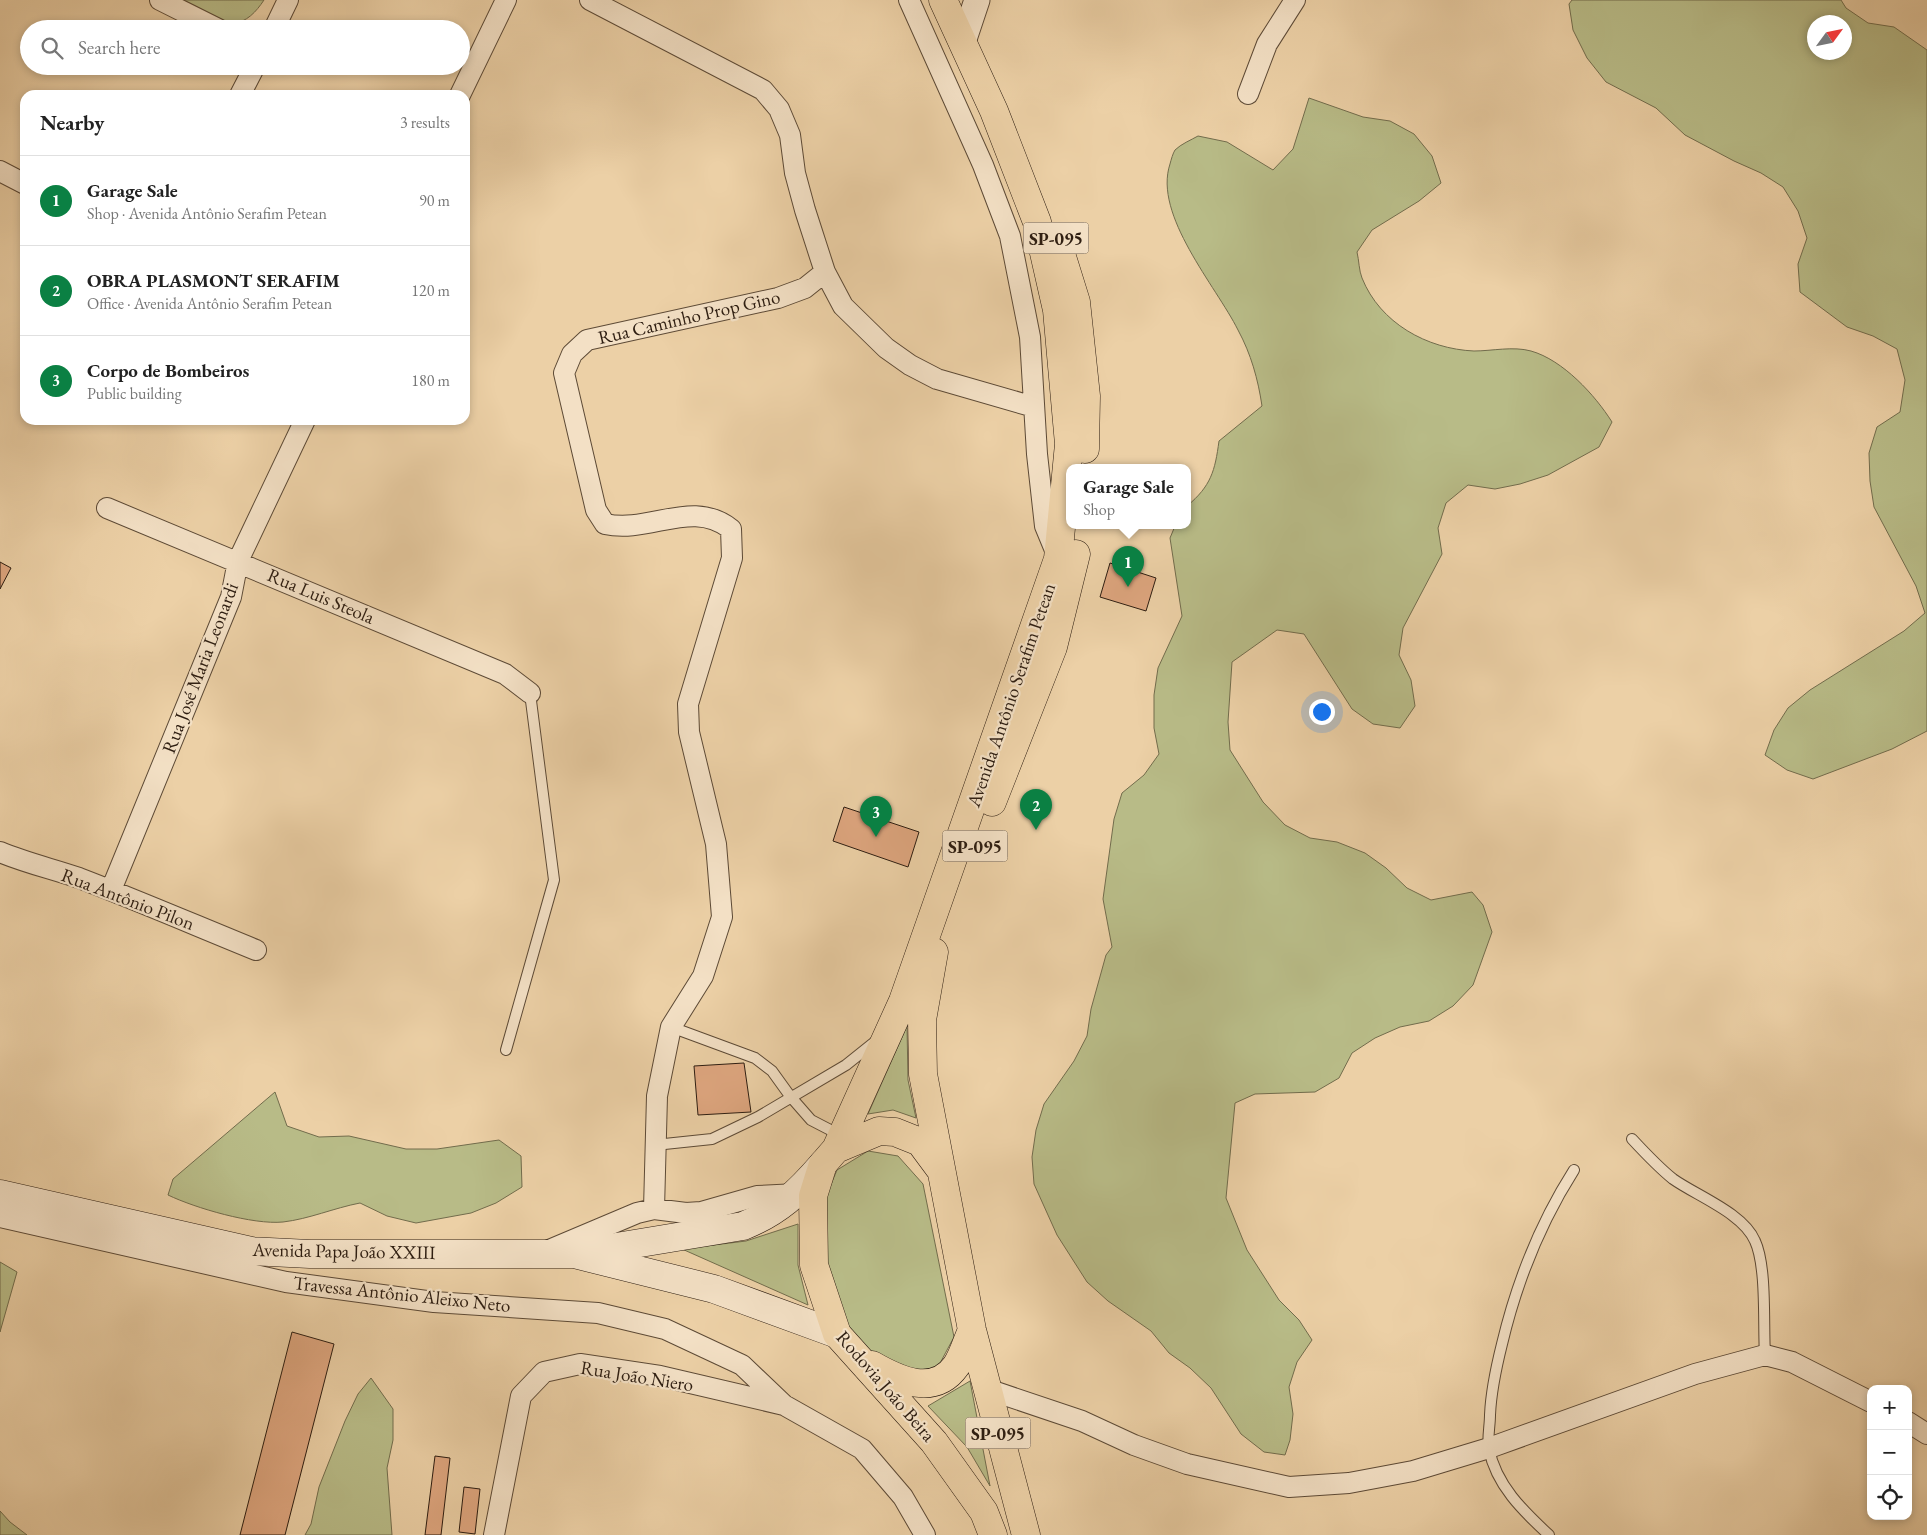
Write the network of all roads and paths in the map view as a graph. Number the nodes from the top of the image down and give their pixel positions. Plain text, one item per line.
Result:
1 (160, 0) edge
2 (288, 0) edge
3 (506, 0) edge
4 (590, 0) edge
5 (909, 0) edge
6 (943, 0) edge
7 (1295, 0) edge
8 (968, 16) edge
9 (200, 20) edge
10 (278, 20) edge
11 (470, 74) edge
12 (250, 75) edge
13 (470, 75) edge
14 (242, 90) edge
15 (462, 90) edge
16 (1248, 94) dead end
17 (0, 171) edge
18 (20, 181) edge
19 (825, 272) junction
20 (1034, 407) junction
21 (303, 425) edge
22 (1067, 464) edge
23 (1084, 464) edge
24 (1066, 475) edge
25 (107, 508) dead end
26 (1080, 529) edge
27 (1058, 559) junction
28 (238, 561) junction
29 (530, 693) joint
30 (0, 852) edge
31 (110, 890) junction
32 (256, 950) dead end
33 (903, 1001) joint
34 (671, 1026) junction
35 (891, 1029) junction
36 (506, 1050) dead end
37 (790, 1096) junction
38 (1632, 1139) dead end
39 (655, 1146) junction
40 (834, 1150) junction
41 (1574, 1170) dead end
42 (944, 1174) junction
43 (0, 1194) edge
44 (798, 1194) junction
45 (654, 1210) junction
46 (0, 1216) edge
47 (544, 1252) junction
48 (574, 1254) junction
49 (972, 1330) junction
50 (837, 1334) junction
51 (1764, 1355) junction
52 (860, 1358) junction
53 (986, 1389) junction
54 (1867, 1400) edge
55 (784, 1405) junction
56 (1912, 1425) edge
57 (1927, 1434) edge
58 (1489, 1448) junction
59 (494, 1535) edge
60 (924, 1535) edge
61 (993, 1535) edge
62 (1026, 1535) edge
63 (1549, 1535) edge

1 - 9 street
2 - 10 street
3 - 11 street
4 - 19 street
5 - 20 street, Avenida Antônio Serafim Petean
6 - 8 main road, Avenida Antônio Serafim Petean / SP-095
7 - 16 street
8 - 22 main road, Avenida Antônio Serafim Petean / SP-095
8 - 23 main road, Avenida Antônio Serafim Petean / SP-095
12 - 14 street
13 - 15 street
17 - 18 street
19 - 20 street
19 - 34 street, Rua Caminho Prop Gino
20 - 27 street, Avenida Antônio Serafim Petean
21 - 28 street, Rua José Maria Leonardi
24 - 27 main road, Avenida Antônio Serafim Petean / SP-095
25 - 28 street, Rua Luis Steola
26 - 42 main road, Avenida Antônio Serafim Petean / SP-095
27 - 33 main road, Avenida Antônio Serafim Petean / SP-095
28 - 29 street, Rua Luis Steola
28 - 31 street, Rua José Maria Leonardi
29 - 36 lane
30 - 31 street, Rua Antônio Pilon
31 - 32 street, Rua Antônio Pilon
33 - 35 main road, Rodovia João Beira / SP-095
34 - 37 lane
34 - 39 street, Rua Caminho Prop Gino
35 - 37 lane
35 - 40 main road, Rodovia João Beira / SP-095
37 - 39 lane
37 - 40 lane
38 - 51 lane
39 - 45 street, Rua Caminho Prop Gino
40 - 42 main road
40 - 44 main road, Avenida Papa João XXIII
40 - 50 main road, Rodovia João Beira / SP-095
41 - 58 lane
42 - 49 main road, SP-095
43 - 47 main road, Avenida Papa João XXIII
44 - 45 street
44 - 48 main road, Avenida Papa João XXIII
45 - 47 street
46 - 55 street, Travessa Antônio Aleixo Neto
47 - 48 main road, Avenida Papa João XXIII
48 - 50 main road, Avenida Papa João XXIII
49 - 52 main road
49 - 53 main road, SP-095
50 - 52 main road, Rodovia João Beira / SP-095
51 - 54 street
51 - 58 street
52 - 61 main road, Rodovia João Beira / SP-095
53 - 58 street
53 - 62 main road, SP-095
55 - 59 street, Rua João Niero
55 - 60 street
56 - 57 street
58 - 63 lane

